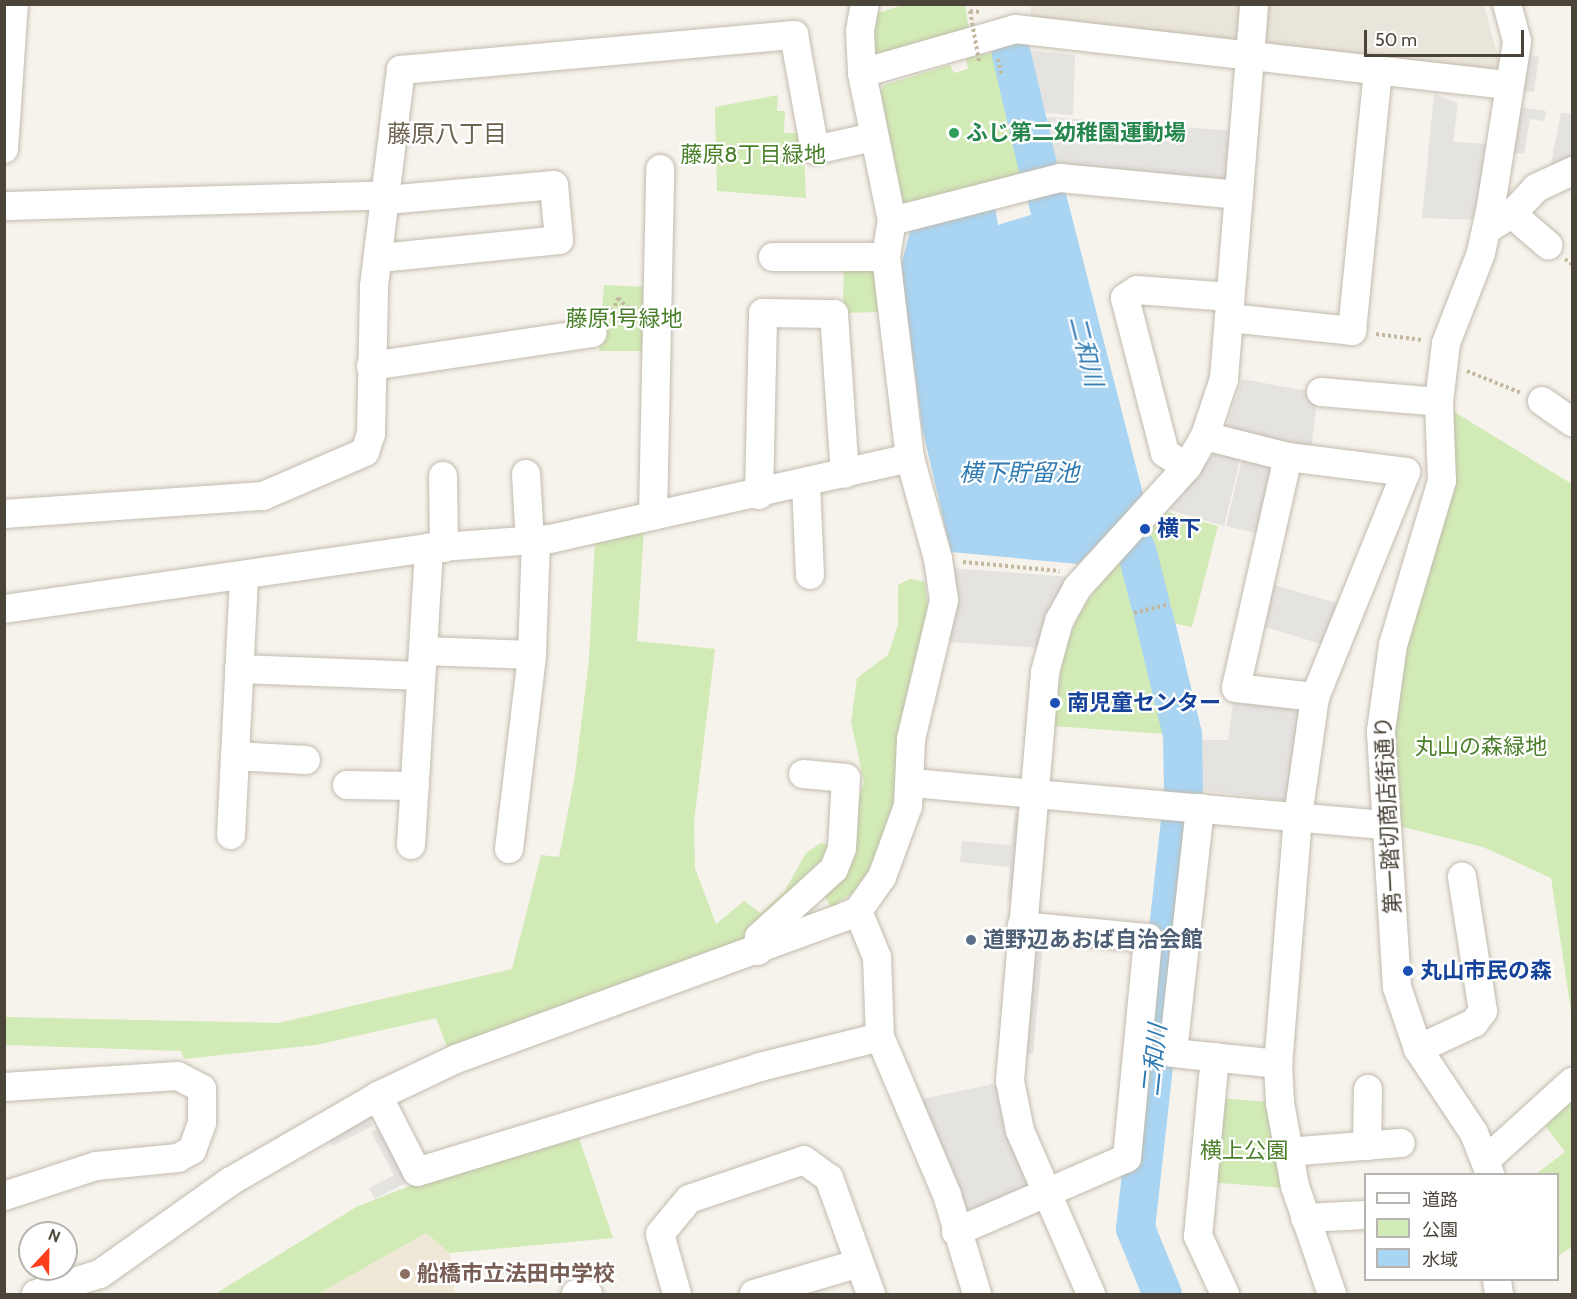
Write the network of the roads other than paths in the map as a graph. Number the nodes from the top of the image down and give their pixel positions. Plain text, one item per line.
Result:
1 (14, 4) edge
2 (866, 4) edge
3 (1254, 4) edge
4 (1507, 4) edge
5 (1016, 17) edge
6 (1248, 58) junction
7 (1378, 71) junction
8 (862, 73) junction
9 (1508, 85) junction
10 (873, 137) junction
11 (4, 149) edge
12 (660, 169) dead end
13 (1572, 171) edge
14 (1239, 195) junction
15 (387, 198) junction
16 (4, 206) edge
17 (1512, 214) junction
18 (892, 221) junction
19 (1486, 230) junction
20 (1548, 245) dead end
21 (772, 256) dead end
22 (380, 258) junction
23 (886, 258) junction
24 (1229, 308) junction
25 (593, 333) road end
26 (371, 366) junction
27 (1321, 392) dead end
28 (1542, 401) road end
29 (1439, 402) junction
30 (1572, 422) edge
31 (1204, 436) junction
32 (1288, 457) junction
33 (910, 458) junction
34 (1187, 467) junction
35 (526, 474) dead end
36 (845, 474) junction
37 (443, 476) dead end
38 (806, 484) junction
39 (759, 495) junction
40 (4, 514) edge
41 (653, 516) junction
42 (533, 541) junction
43 (436, 548) junction
44 (810, 575) dead end
45 (244, 578) junction
46 (4, 609) edge
47 (532, 655) junction
48 (422, 664) junction
49 (239, 669) junction
50 (1315, 697) junction
51 (235, 756) junction
52 (306, 760) dead end
53 (804, 774) dead end
54 (912, 783) junction
55 (347, 785) dead end
56 (415, 786) junction
57 (1032, 793) junction
58 (1187, 807) junction
59 (1298, 817) junction
60 (1386, 825) junction
61 (231, 835) dead end
62 (411, 845) dead end
63 (509, 849) dead end
64 (1462, 877) dead end
65 (858, 911) junction
66 (1022, 926) junction
67 (758, 951) junction
68 (880, 1037) junction
69 (1418, 1049) junction
70 (1215, 1057) junction
71 (1278, 1064) junction
72 (1572, 1082) edge
73 (4, 1087) edge
74 (1368, 1089) dead end
75 (378, 1096) junction
76 (1401, 1143) dead end
77 (1367, 1146) junction
78 (1287, 1152) junction
79 (1489, 1167) edge
80 (1046, 1196) junction
81 (4, 1197) edge
82 (1364, 1215) edge
83 (1305, 1218) junction
84 (956, 1232) junction
85 (860, 1263) junction
86 (763, 1293) edge
87 (36, 1294) edge
88 (576, 1294) edge
89 (588, 1294) edge
90 (677, 1294) edge
91 (871, 1294) edge
92 (977, 1294) edge
93 (1091, 1294) edge
94 (1225, 1294) edge
95 (1332, 1294) edge

1 - 11 street
2 - 8 street
3 - 6 street
4 - 9 street, 第一踏切商店街通り
5 - 6 street
5 - 8 street
6 - 7 street
6 - 14 street
7 - 9 street
7 - 24 street
8 - 10 street
9 - 19 street, 第一踏切商店街通り
10 - 15 street
10 - 18 street
12 - 41 street
13 - 17 street
14 - 18 street
14 - 24 street
15 - 16 street
15 - 22 street
15 - 22 street
17 - 19 street
17 - 20 street
18 - 23 street
19 - 29 street, 第一踏切商店街通り
21 - 23 street
22 - 26 street
23 - 33 street
24 - 31 street
24 - 34 street
25 - 26 street
26 - 40 street
27 - 29 street
28 - 30 street
29 - 60 street, 第一踏切商店街通り
31 - 32 street
31 - 34 street
32 - 50 street
32 - 50 street
33 - 36 street
33 - 54 street
34 - 57 street
35 - 42 street
36 - 38 street
36 - 39 street
37 - 43 street
38 - 39 street
38 - 44 street
39 - 41 street
41 - 42 street
42 - 43 street
42 - 47 street
43 - 45 street
43 - 48 street
45 - 46 street
45 - 49 street
47 - 48 street
47 - 63 street
48 - 49 street
48 - 56 street
49 - 51 street
50 - 59 street
51 - 52 street
51 - 61 street
53 - 67 street
54 - 57 street
54 - 65 street
55 - 56 street
56 - 62 street
57 - 58 street
57 - 66 street
58 - 59 street
58 - 70 street
59 - 60 street
59 - 71 street
60 - 69 street, 第一踏切商店街通り
64 - 69 street
65 - 67 street
65 - 68 street
66 - 80 street
66 - 80 street
67 - 75 street
68 - 75 street
68 - 84 street
69 - 79 street, 第一踏切商店街通り
70 - 71 street
70 - 94 street
71 - 78 street
72 - 79 street
73 - 81 street
74 - 77 street
75 - 87 street
76 - 77 street
77 - 78 street
78 - 83 street
80 - 84 street
80 - 93 street
82 - 83 street
83 - 95 street
84 - 92 street
85 - 86 street
85 - 90 street
85 - 91 street
88 - 89 street

